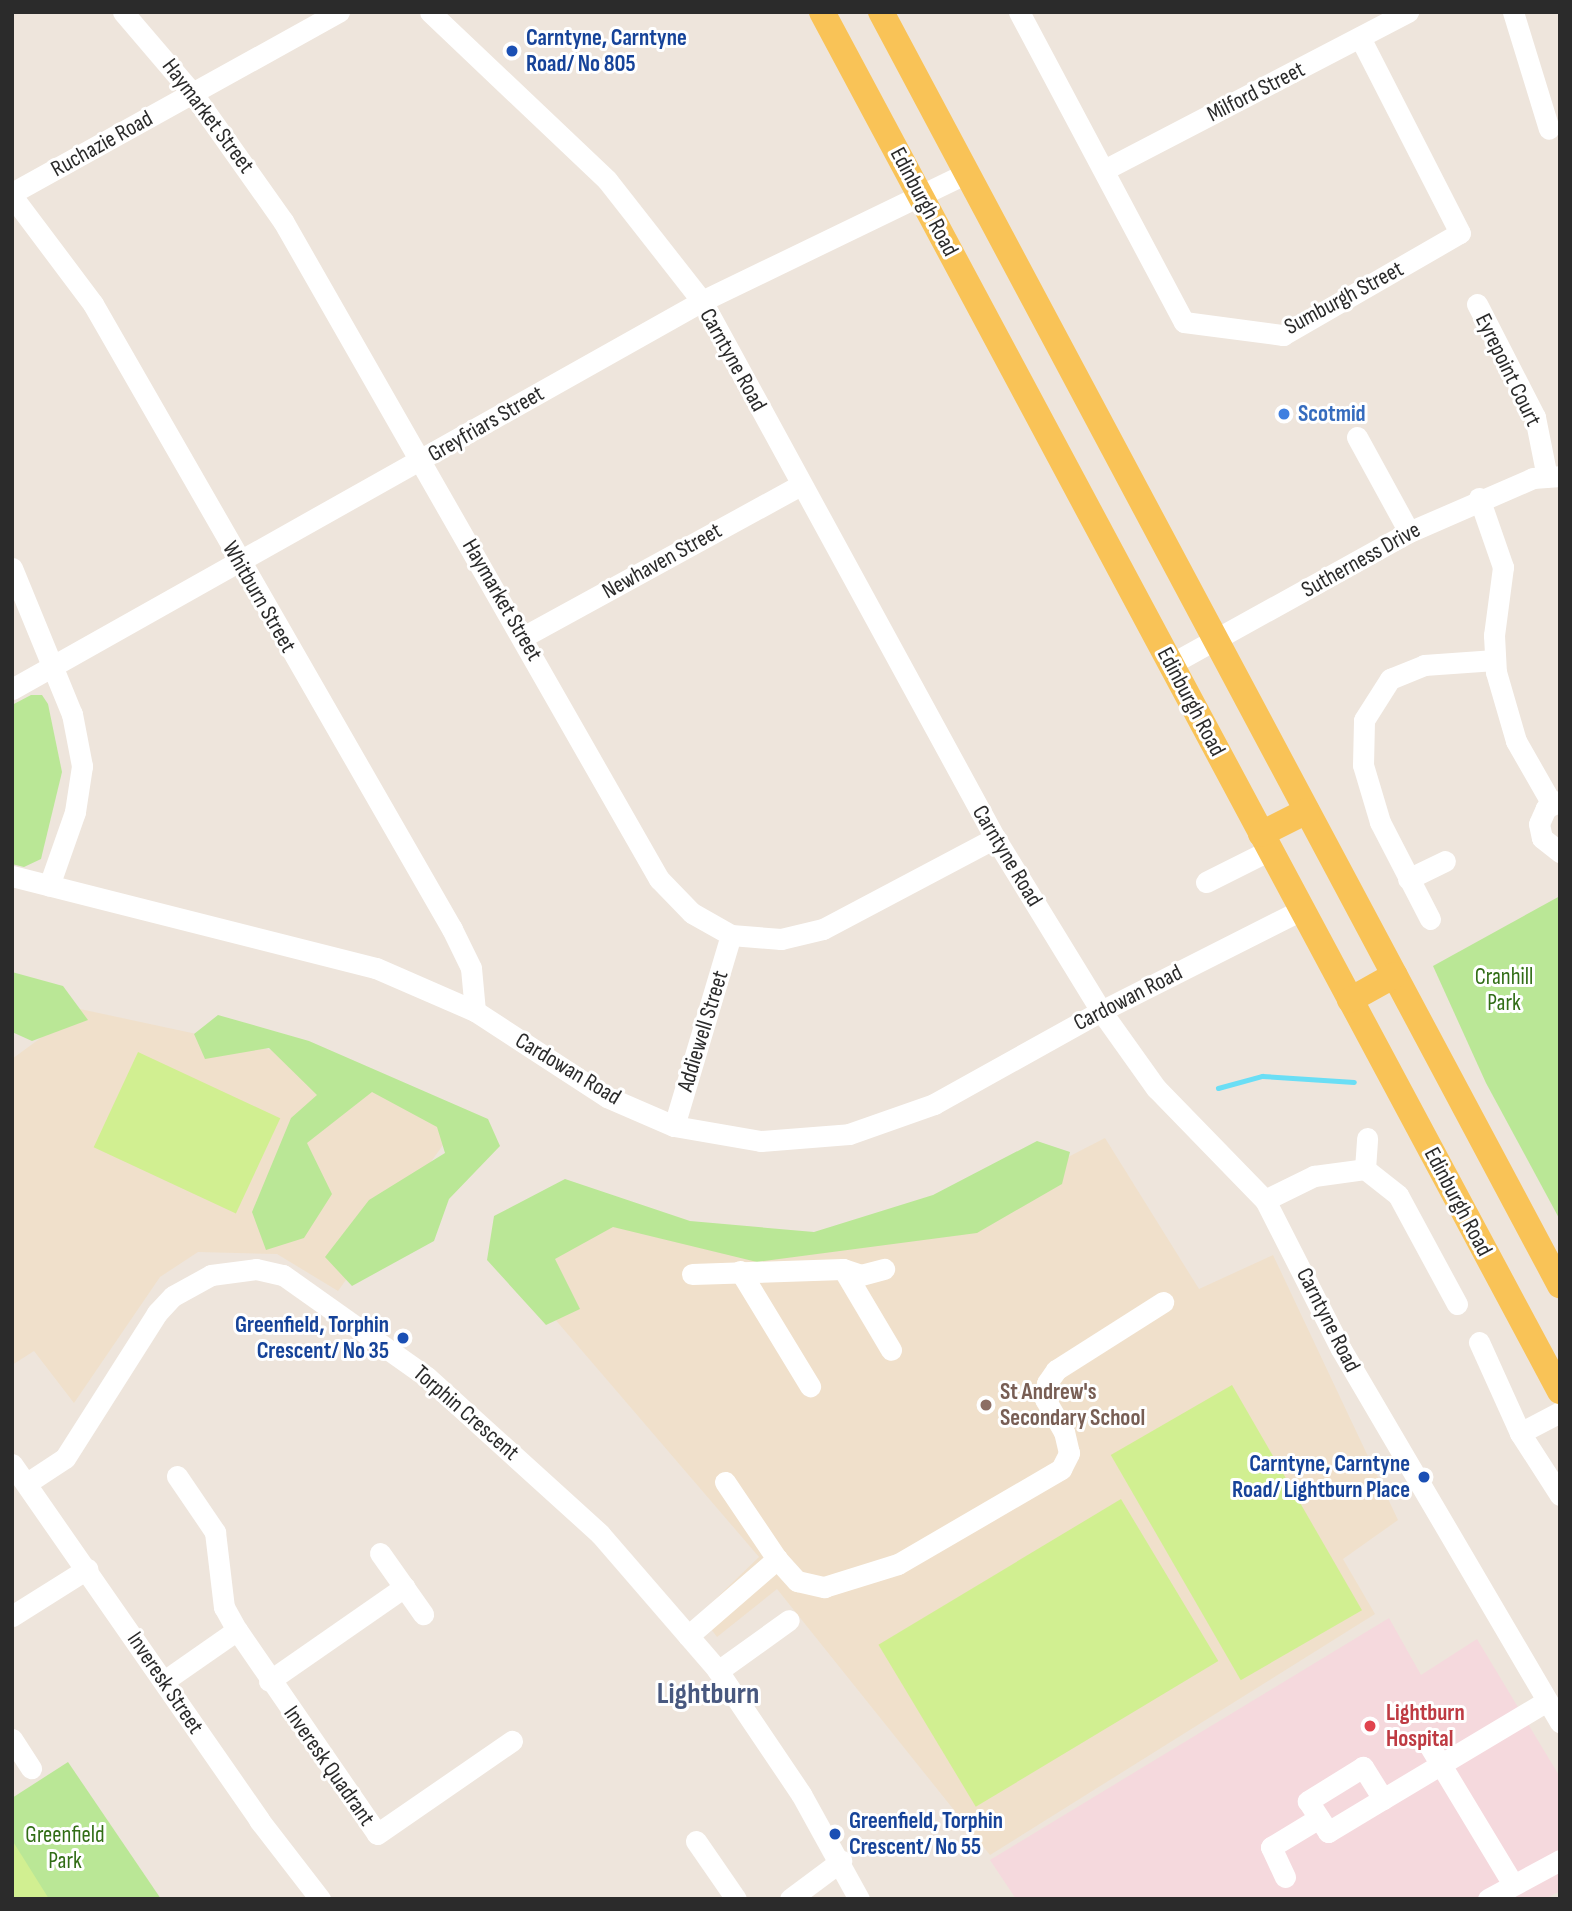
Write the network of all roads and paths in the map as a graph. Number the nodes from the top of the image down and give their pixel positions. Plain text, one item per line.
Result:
1 (124, 12) edge
2 (339, 12) edge
3 (430, 12) edge
4 (822, 12) edge
5 (881, 12) edge
6 (1019, 12) edge
7 (1408, 12) edge
8 (1513, 12) edge
9 (1360, 38) junction
10 (193, 94) junction
11 (1550, 100) edge
12 (1549, 129) dead end
13 (1104, 170) junction
14 (967, 173) junction
15 (12, 195) edge
16 (921, 195) junction
17 (702, 301) junction
18 (1476, 304) dead end
19 (1357, 437) dead end
20 (422, 460) junction
21 (1553, 477) edge
22 (801, 485) junction
23 (1479, 498) junction
24 (1409, 532) junction
25 (239, 563) junction
26 (12, 568) edge
27 (523, 637) junction
28 (1216, 641) junction
29 (1495, 660) junction
30 (1171, 664) junction
31 (54, 666) junction
32 (12, 690) edge
33 (1556, 802) edge
34 (1307, 811) junction
35 (995, 838) junction
36 (1265, 842) junction
37 (1560, 852) edge
38 (1445, 860) dead end
39 (12, 876) edge
40 (1408, 878) junction
41 (1206, 883) dead end
42 (49, 886) junction
43 (1301, 910) junction
44 (1430, 919) dead end
45 (732, 935) junction
46 (1395, 975) junction
47 (1350, 1000) junction
48 (475, 1011) junction
49 (1101, 1011) junction
50 (674, 1126) junction
51 (1367, 1138) dead end
52 (1365, 1168) junction
53 (1265, 1200) junction
54 (843, 1269) junction
55 (884, 1269) dead end
56 (740, 1271) junction
57 (692, 1274) dead end
58 (1560, 1285) edge
59 (1163, 1302) dead end
60 (1457, 1304) dead end
61 (1479, 1342) dead end
62 (891, 1350) dead end
63 (810, 1386) dead end
64 (1560, 1391) edge
65 (1560, 1412) edge
66 (1520, 1433) junction
67 (12, 1464) edge
68 (177, 1476) dead end
69 (725, 1482) dead end
70 (27, 1483) junction
71 (1560, 1495) edge
72 (380, 1553) dead end
73 (777, 1559) junction
74 (87, 1569) junction
75 (404, 1587) junction
76 (423, 1614) dead end
77 (12, 1616) edge
78 (789, 1620) dead end
79 (237, 1630) junction
80 (688, 1636) junction
81 (718, 1671) junction
82 (164, 1681) junction
83 (269, 1681) junction
84 (1547, 1701) junction
85 (1560, 1722) edge
86 (12, 1739) edge
87 (512, 1741) dead end
88 (1429, 1745) dead end
89 (1440, 1765) junction
90 (31, 1768) dead end
91 (1384, 1799) junction
92 (1319, 1818) junction
93 (696, 1842) dead end
94 (1560, 1860) edge
95 (841, 1861) junction
96 (1285, 1877) dead end
97 (1513, 1884) junction
98 (320, 1899) edge
99 (736, 1899) edge
100 (790, 1899) edge
101 (859, 1899) edge
102 (1488, 1899) edge

1 - 10 street, Haymarket Street
2 - 10 street, Ruchazie Road
3 - 17 street, Carntyne Road
4 - 16 main road, Edinburgh Road
5 - 14 main road
6 - 13 street, Sumburgh Street
7 - 9 street, Milford Street
8 - 11 street
9 - 13 street, Milford Street
9 - 13 street, Sumburgh Street
10 - 15 street, Ruchazie Road
10 - 20 street, Haymarket Street
11 - 12 street
14 - 16 street, Greyfriars Street
14 - 28 main road
15 - 25 street, Whitburn Street
16 - 17 street, Greyfriars Street
16 - 30 main road, Edinburgh Road
17 - 20 street, Greyfriars Street
17 - 22 street, Carntyne Road
18 - 21 street, Eyrepoint Court
19 - 24 street
20 - 25 street, Greyfriars Street
20 - 27 street, Haymarket Street
21 - 23 street, Sutherness Drive
22 - 27 street, Newhaven Street
22 - 35 street, Carntyne Road
23 - 24 street, Sutherness Drive
23 - 29 street
24 - 28 street, Sutherness Drive
25 - 31 street, Greyfriars Street
25 - 48 street, Whitburn Street
26 - 31 street
27 - 45 street, Haymarket Street
28 - 30 street, Sutherness Drive
28 - 34 main road
29 - 33 street
29 - 40 street
30 - 36 main road, Edinburgh Road
31 - 32 street, Greyfriars Street
31 - 42 street
33 - 37 street
34 - 36 main road
34 - 46 main road
35 - 45 street, Haymarket Street
35 - 49 street, Carntyne Road
36 - 41 street
36 - 43 main road, Edinburgh Road
38 - 40 street
39 - 42 street, Cardowan Road
40 - 44 street
42 - 48 street, Cardowan Road
43 - 47 main road, Edinburgh Road
43 - 49 street, Cardowan Road
45 - 50 street, Addiewell Street
46 - 47 main road
46 - 58 main road
47 - 64 main road, Edinburgh Road
48 - 50 street, Cardowan Road
49 - 50 street, Cardowan Road
49 - 53 street, Carntyne Road
51 - 52 street
52 - 53 street
52 - 60 street
53 - 84 street, Carntyne Road
54 - 55 street
54 - 56 street
54 - 62 street
56 - 57 street
56 - 63 street
59 - 73 street
61 - 66 street
65 - 66 street
66 - 71 street
67 - 70 street, Inveresk Street
68 - 79 street, Inveresk Quadrant
69 - 73 street
70 - 74 street, Inveresk Street
70 - 80 street, Torphin Crescent
72 - 75 street
73 - 80 street
74 - 77 street
74 - 82 street, Inveresk Street
75 - 76 street
75 - 83 street
78 - 81 street
79 - 82 street
79 - 83 street, Inveresk Quadrant
80 - 81 street, Torphin Crescent
81 - 95 street, Torphin Crescent
82 - 98 street, Inveresk Street
83 - 87 street, Inveresk Quadrant
84 - 85 street, Carntyne Road
84 - 89 street
86 - 90 street
88 - 89 street
89 - 91 street
89 - 97 street
91 - 92 street
91 - 92 street
92 - 96 street
93 - 99 street
94 - 97 street
95 - 100 street
95 - 101 street, Torphin Crescent
97 - 102 street

